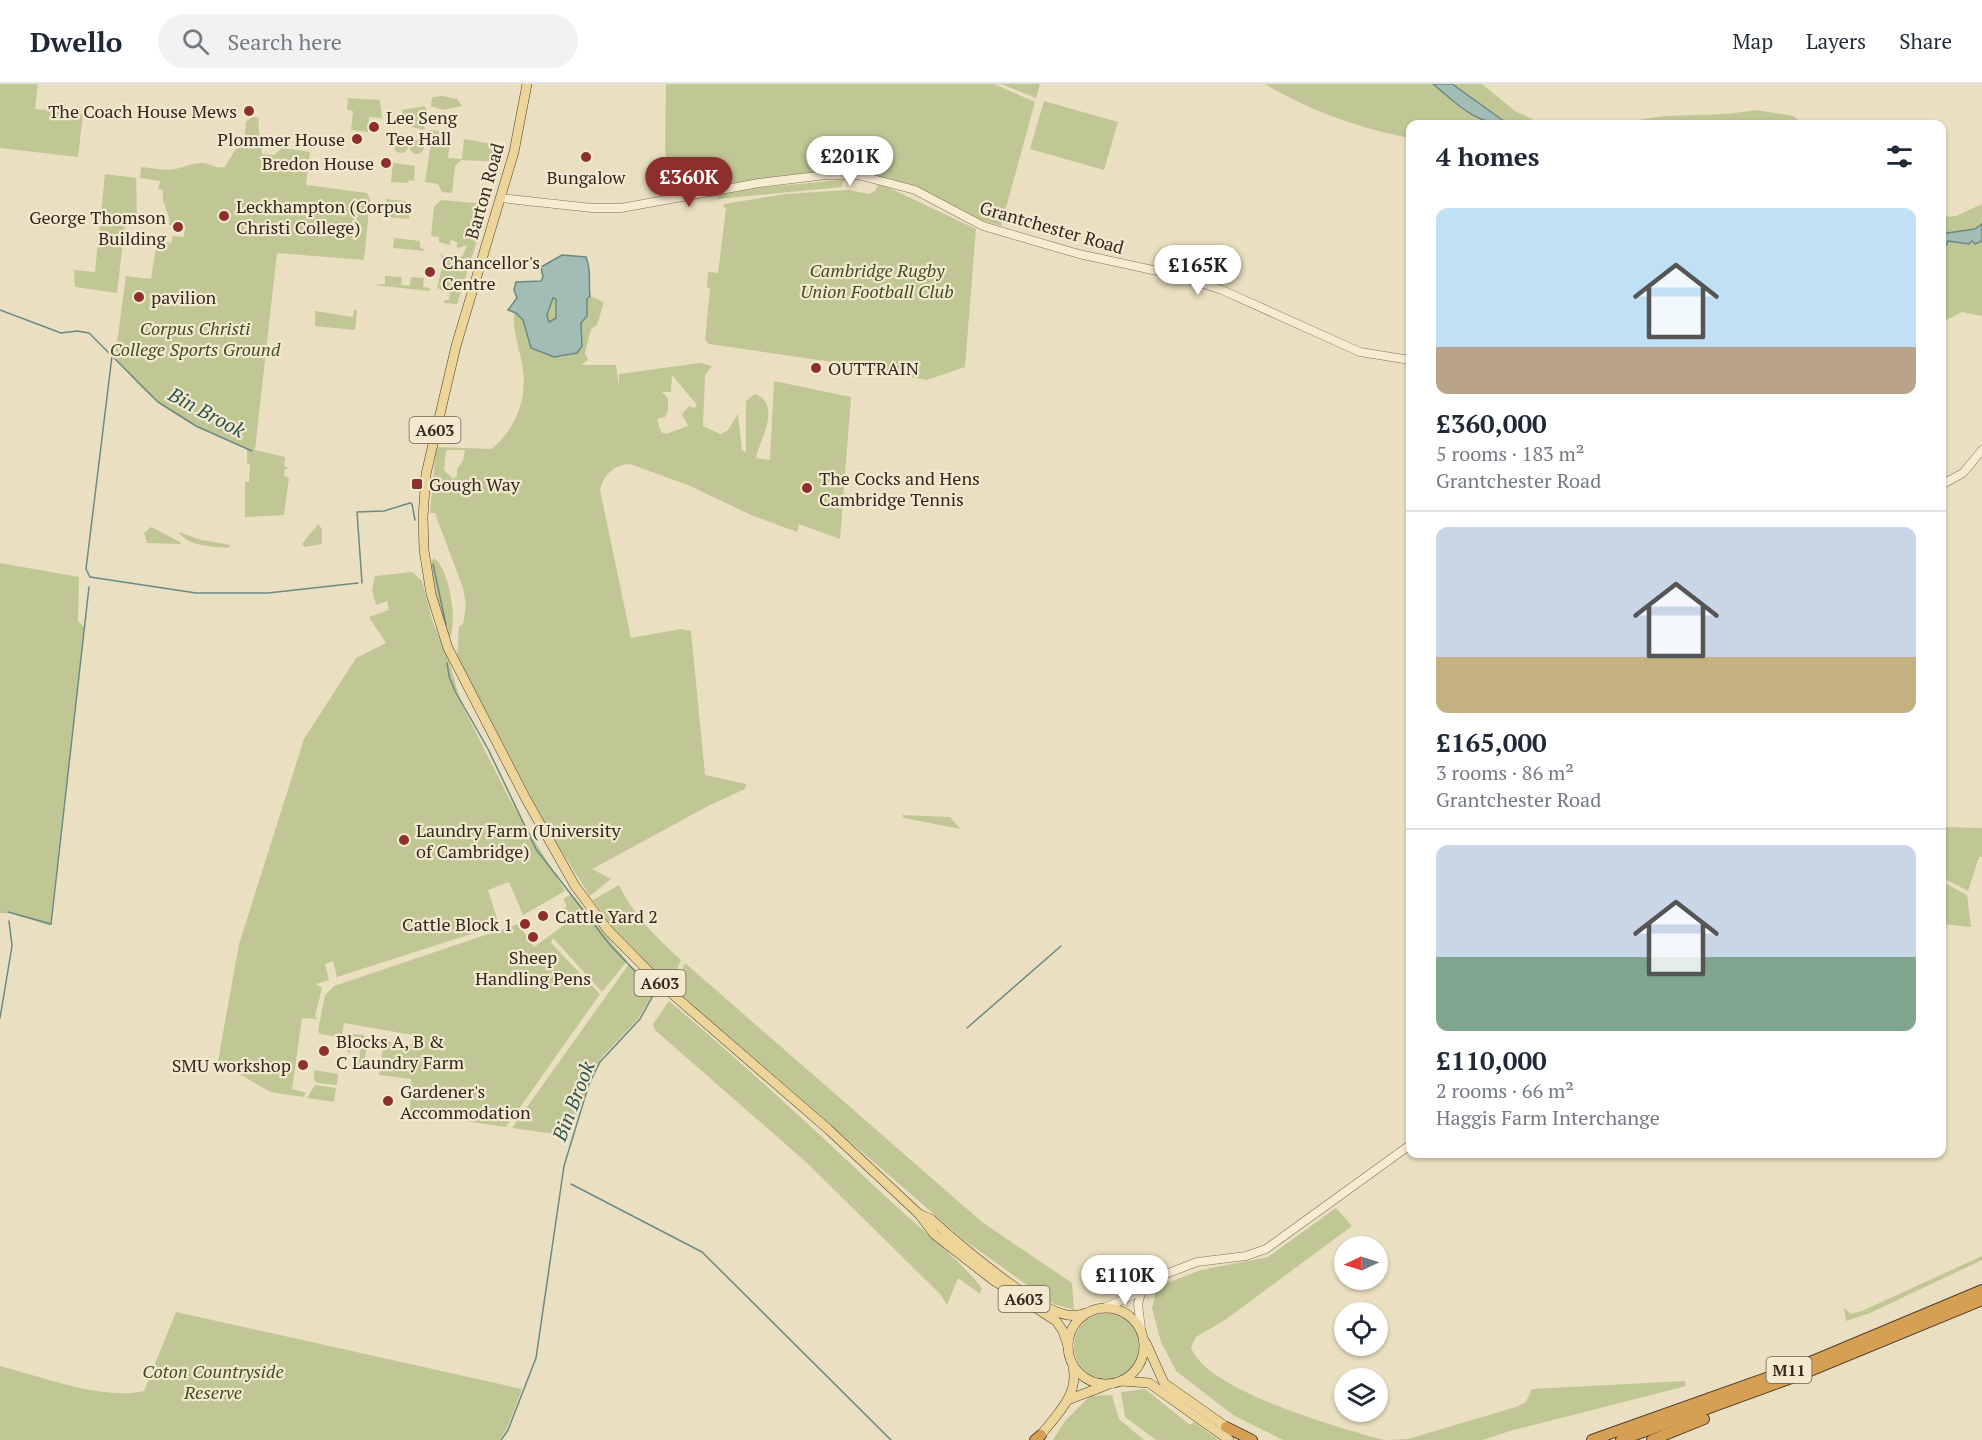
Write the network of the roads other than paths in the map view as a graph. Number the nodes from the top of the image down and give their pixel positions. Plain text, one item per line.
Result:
1 (527, 84) edge
2 (500, 198) junction
3 (1406, 359) edge
4 (1982, 450) edge
5 (1946, 482) edge
6 (1406, 1148) edge
7 (919, 1215) junction
8 (1143, 1289) junction
9 (1982, 1290) edge
10 (1982, 1300) edge
11 (1104, 1308) junction
12 (1086, 1313) junction
13 (1142, 1334) junction
14 (1068, 1346) junction
15 (1072, 1363) junction
16 (1805, 1373) junction
17 (1121, 1381) junction
18 (1108, 1384) junction
19 (1070, 1399) junction
20 (1226, 1427) junction
21 (1038, 1438) edge
22 (1229, 1440) edge
23 (1244, 1440) edge
24 (1252, 1440) edge
25 (1592, 1440) edge
26 (1621, 1440) edge
27 (1652, 1440) edge

1 - 2 main road, Barton Road / A603
2 - 3 street, Grantchester Road
2 - 7 main road, Barton Road / A603
4 - 5 street
6 - 8 street
7 - 12 main road, A603
7 - 14 main road, A603
8 - 11 street
8 - 13 street
9 - 25 highway, M11
10 - 16 highway, M11
11 - 12 main road
11 - 13 main road
12 - 14 main road
13 - 17 main road
13 - 20 main road
14 - 15 main road
15 - 18 main road
15 - 19 main road
16 - 26 highway, M11
16 - 27 highway
17 - 18 main road
17 - 22 main road
18 - 19 main road
19 - 21 main road
20 - 23 main road
20 - 24 highway

